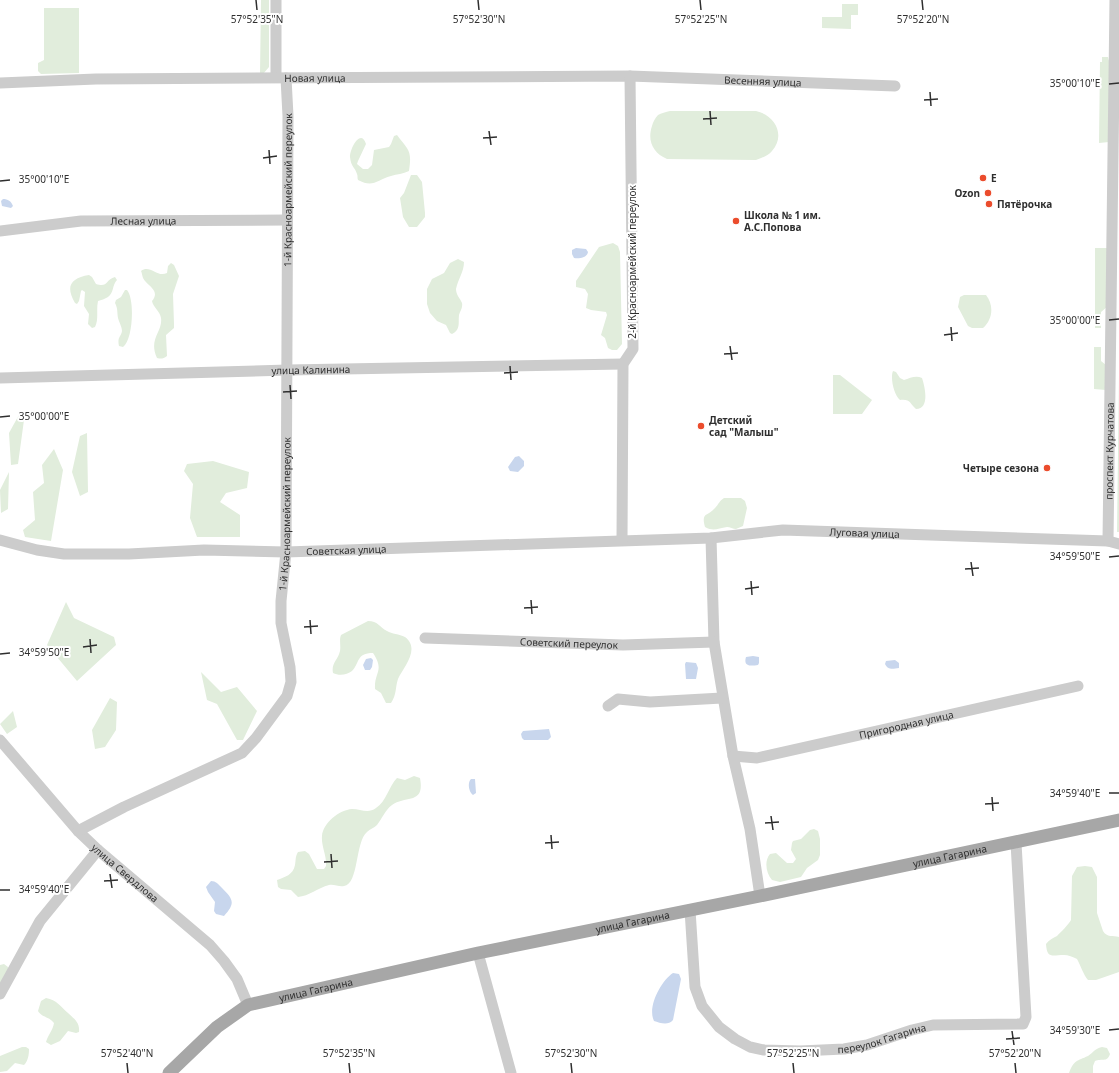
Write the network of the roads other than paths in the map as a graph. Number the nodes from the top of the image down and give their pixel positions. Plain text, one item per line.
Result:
1 (276, 0) edge
2 (1115, 0) edge
3 (630, 76) junction
4 (281, 78) junction
5 (0, 83) edge
6 (895, 86) dead end
7 (287, 220) junction
8 (0, 230) edge
9 (623, 364) junction
10 (288, 370) junction
11 (0, 378) edge
12 (710, 538) junction
13 (0, 540) edge
14 (622, 540) junction
15 (1108, 541) junction
16 (1119, 544) edge
17 (286, 552) junction
18 (425, 638) dead end
19 (714, 642) junction
20 (1078, 686) dead end
21 (722, 698) junction
22 (608, 706) dead end
23 (0, 740) edge
24 (733, 756) junction
25 (1119, 820) edge
26 (78, 831) junction
27 (1016, 843) junction
28 (98, 850) junction
29 (760, 896) junction
30 (690, 910) junction
31 (478, 953) junction
32 (0, 994) edge
33 (248, 1005) junction
34 (169, 1073) edge
35 (511, 1073) edge

1 - 4 street, 1-й Красноармейский переулок
2 - 15 street, проспект Курчатова
3 - 4 street, Новая улица
3 - 6 street, Весенняя улица
3 - 9 street, 2-й Красноармейский переулок
4 - 5 street, Новая улица
4 - 7 street, 1-й Красноармейский переулок
7 - 8 street, Лесная улица
7 - 10 street, 1-й Красноармейский переулок
9 - 10 street, улица Калинина
9 - 14 street
10 - 11 street, улица Калинина
10 - 17 street, 1-й Красноармейский переулок
12 - 14 street, Луговая улица
12 - 15 street, Луговая улица
12 - 19 street
13 - 17 street, Советская улица
14 - 17 street, Советская улица
15 - 16 street, Луговая улица
17 - 26 street, 1-й Красноармейский переулок
18 - 19 street, Советский переулок
19 - 21 street
20 - 24 street, Пригородная улица
21 - 22 street
21 - 24 street
23 - 26 street, улица Свердлова
24 - 29 street
25 - 27 main road, улица Гагарина
26 - 28 street, улица Свердлова
27 - 29 main road, улица Гагарина
27 - 30 street, переулок Гагарина
28 - 32 street
28 - 33 street, улица Свердлова
29 - 30 main road, улица Гагарина
30 - 31 main road, улица Гагарина
31 - 33 main road, улица Гагарина
31 - 35 street
33 - 34 main road, улица Гагарина

